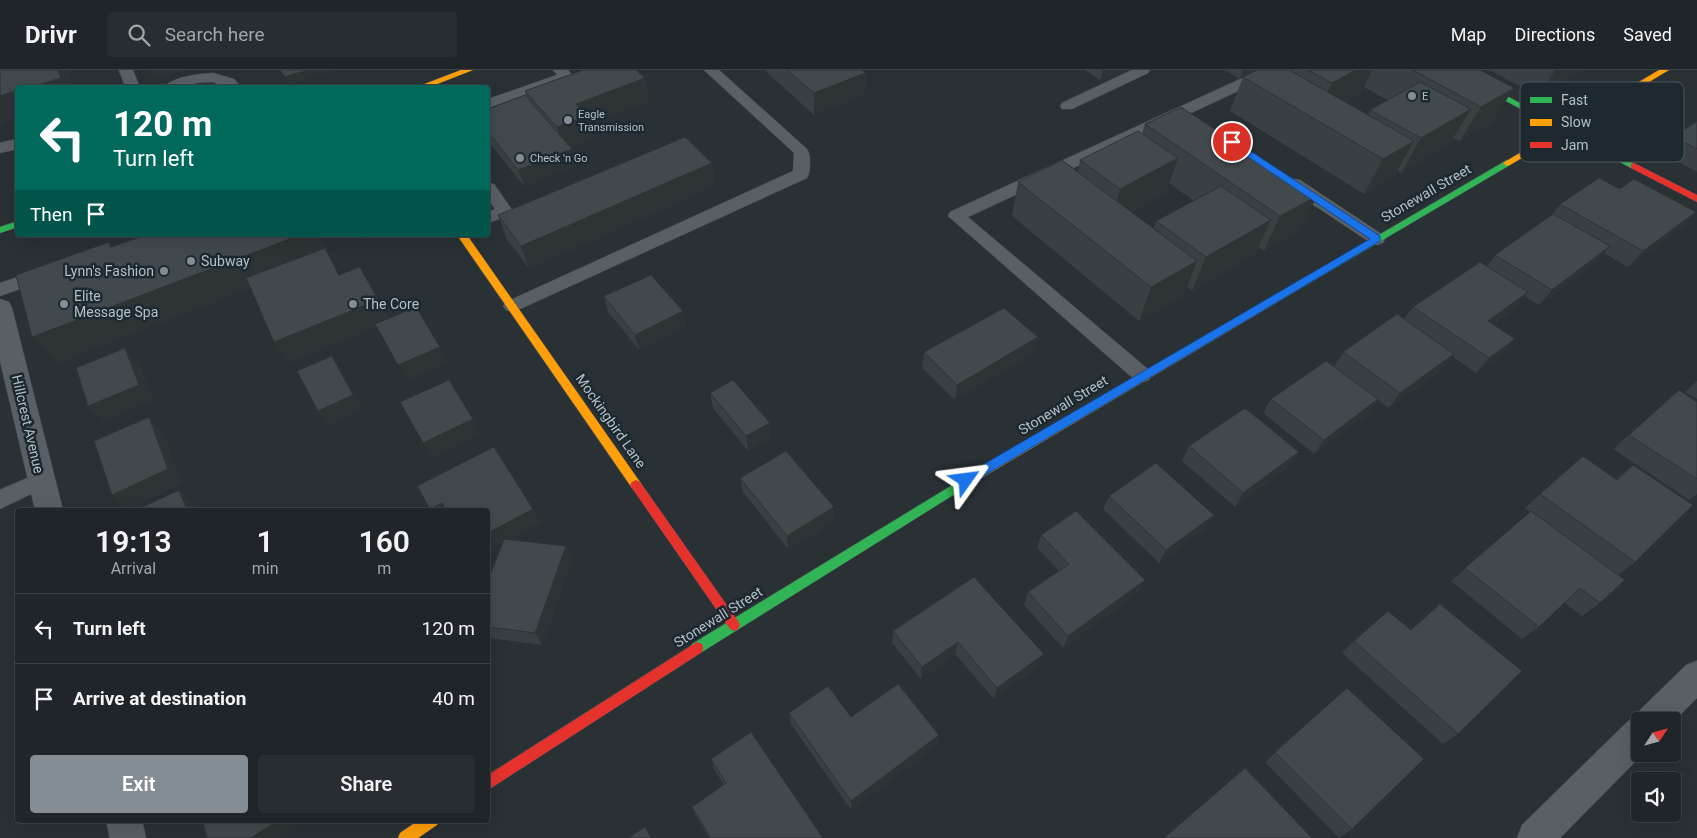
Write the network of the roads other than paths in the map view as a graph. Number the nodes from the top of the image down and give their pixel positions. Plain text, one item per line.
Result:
1 (126, 70) edge
2 (466, 70) edge
3 (560, 70) edge
4 (711, 70) edge
5 (1143, 70) edge
6 (1272, 70) edge
7 (1452, 70) edge
8 (1666, 70) edge
9 (1645, 82) edge
10 (448, 83) edge
11 (132, 85) edge
12 (179, 85) edge
13 (232, 85) edge
14 (490, 103) edge
15 (1067, 106) dead end
16 (1520, 106) edge
17 (1185, 110) junction
18 (1201, 121) edge
19 (15, 145) edge
20 (0, 148) edge
21 (1520, 155) edge
22 (1627, 162) edge
23 (1284, 177) edge
24 (490, 191) edge
25 (1697, 199) edge
26 (490, 217) edge
27 (15, 225) edge
28 (0, 230) edge
29 (463, 237) edge
30 (1377, 239) junction
31 (54, 271) edge
32 (0, 290) edge
33 (512, 306) junction
34 (0, 308) edge
35 (1142, 375) junction
36 (41, 480) junction
37 (0, 500) edge
38 (48, 508) edge
39 (734, 625) junction
40 (1697, 676) edge
41 (1661, 712) edge
42 (1631, 742) edge
43 (490, 782) edge
44 (125, 823) edge
45 (428, 823) edge
46 (128, 838) edge
47 (405, 838) edge
48 (1535, 838) edge

1 - 11 lane
2 - 10 street
3 - 14 lane
4 - 33 lane
5 - 15 lane
6 - 17 lane
7 - 16 street
8 - 9 street, Stonewall Street
12 - 13 lane
17 - 18 lane
17 - 35 lane
19 - 20 lane
21 - 30 street, Stonewall Street
22 - 25 street
23 - 30 lane
24 - 26 lane
27 - 28 street
29 - 33 street, Mockingbird Lane
30 - 35 street, Stonewall Street
31 - 32 lane
33 - 39 street, Mockingbird Lane
34 - 36 street, Hillcrest Avenue
35 - 39 street, Stonewall Street
36 - 37 lane
36 - 38 street, Hillcrest Avenue
39 - 43 street, Stonewall Street
40 - 41 street
42 - 48 street
44 - 46 street
45 - 47 street

